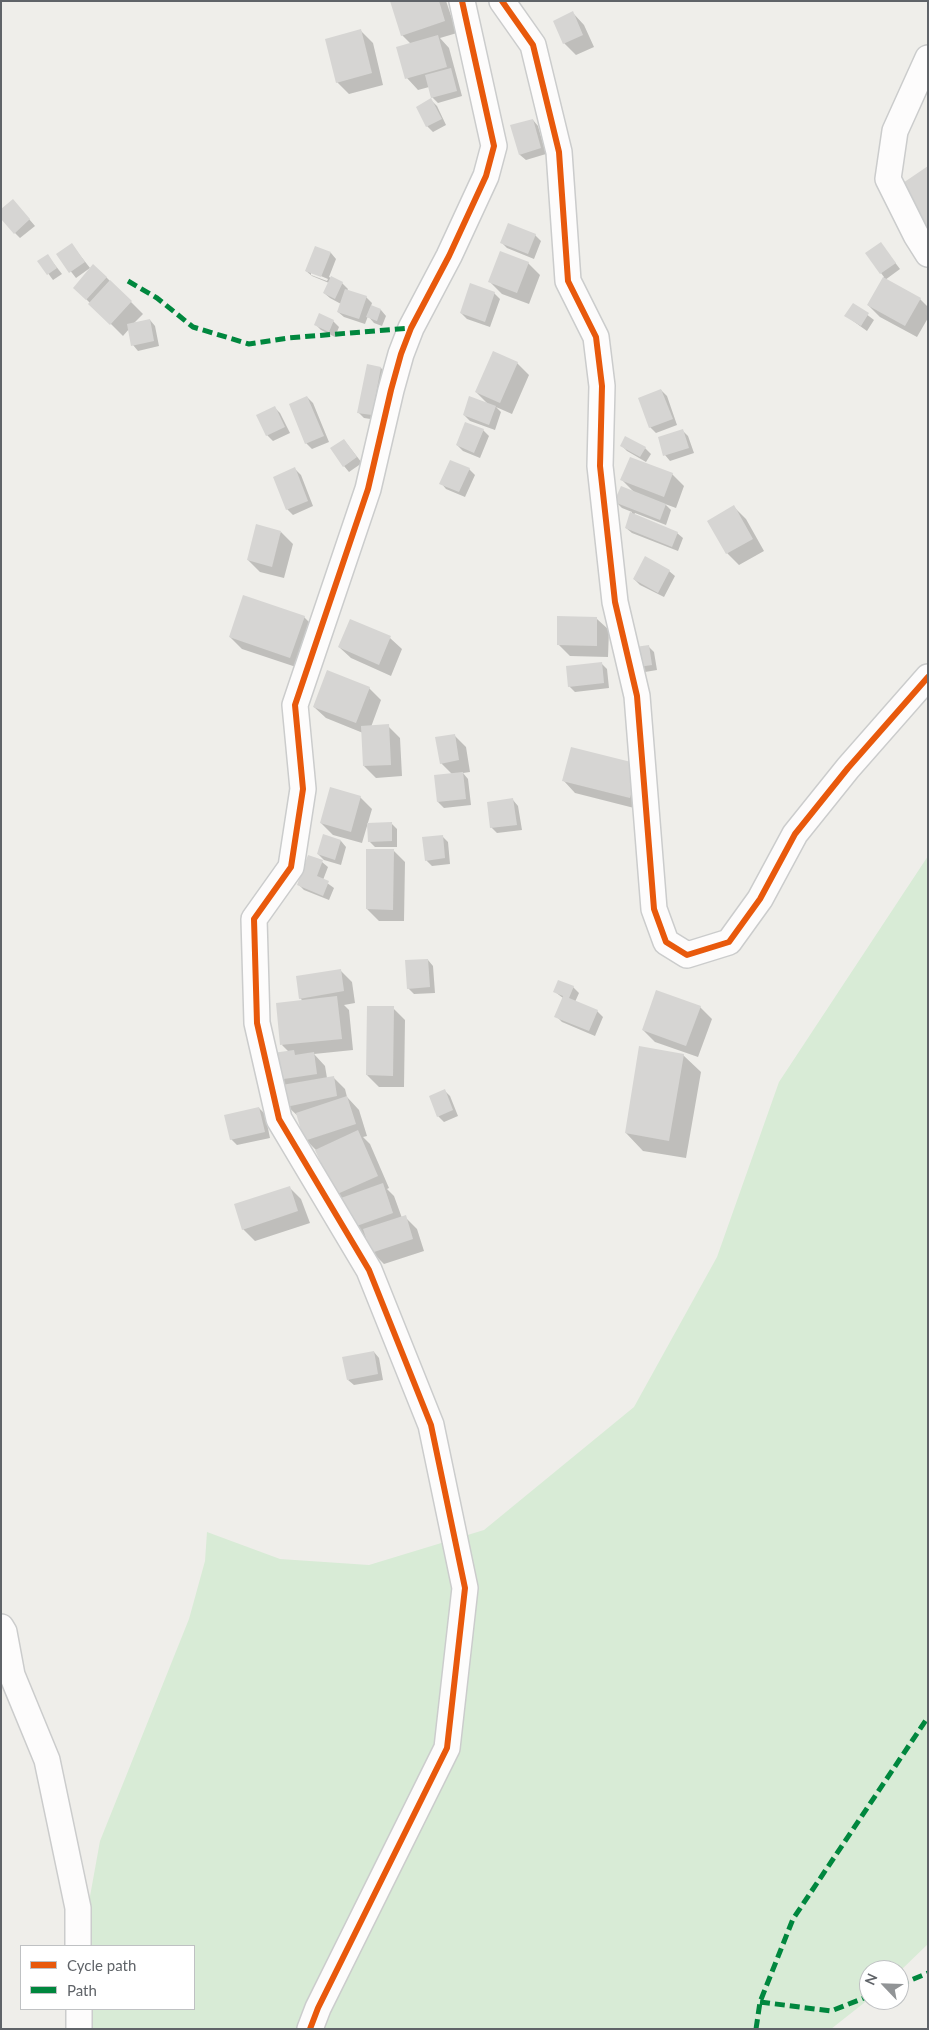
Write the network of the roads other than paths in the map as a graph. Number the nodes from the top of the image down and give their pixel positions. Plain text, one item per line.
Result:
1 (462, 1) edge
2 (502, 1) edge
3 (928, 58) edge
4 (928, 254) edge
5 (928, 677) edge
6 (1, 1628) edge
7 (78, 1945) edge
8 (79, 2010) edge
9 (79, 2029) edge
10 (310, 2029) edge

1 - 10 street
2 - 5 street
3 - 4 street
6 - 7 street
8 - 9 street

